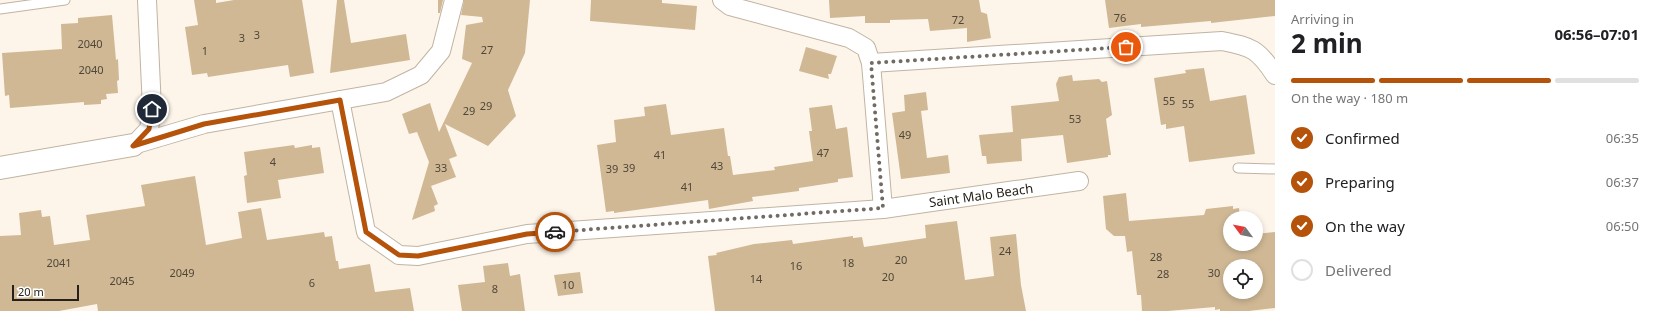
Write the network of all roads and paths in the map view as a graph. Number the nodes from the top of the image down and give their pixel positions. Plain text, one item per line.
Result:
1 (65, 0) edge
2 (147, 0) edge
3 (454, 0) edge
4 (722, 0) edge
5 (0, 9) edge
6 (871, 63) junction
7 (1275, 75) edge
8 (340, 100) junction
9 (133, 146) junction
10 (0, 168) edge
11 (1238, 168) dead end
12 (1275, 169) edge
13 (1079, 182) dead end
14 (883, 208) junction

1 - 5 lane
2 - 9 street
3 - 8 street
4 - 6 street
6 - 7 street
6 - 14 street
8 - 9 street
8 - 14 street, Saint Malo Beach
9 - 10 street
11 - 12 lane
13 - 14 street, Saint Malo Beach

